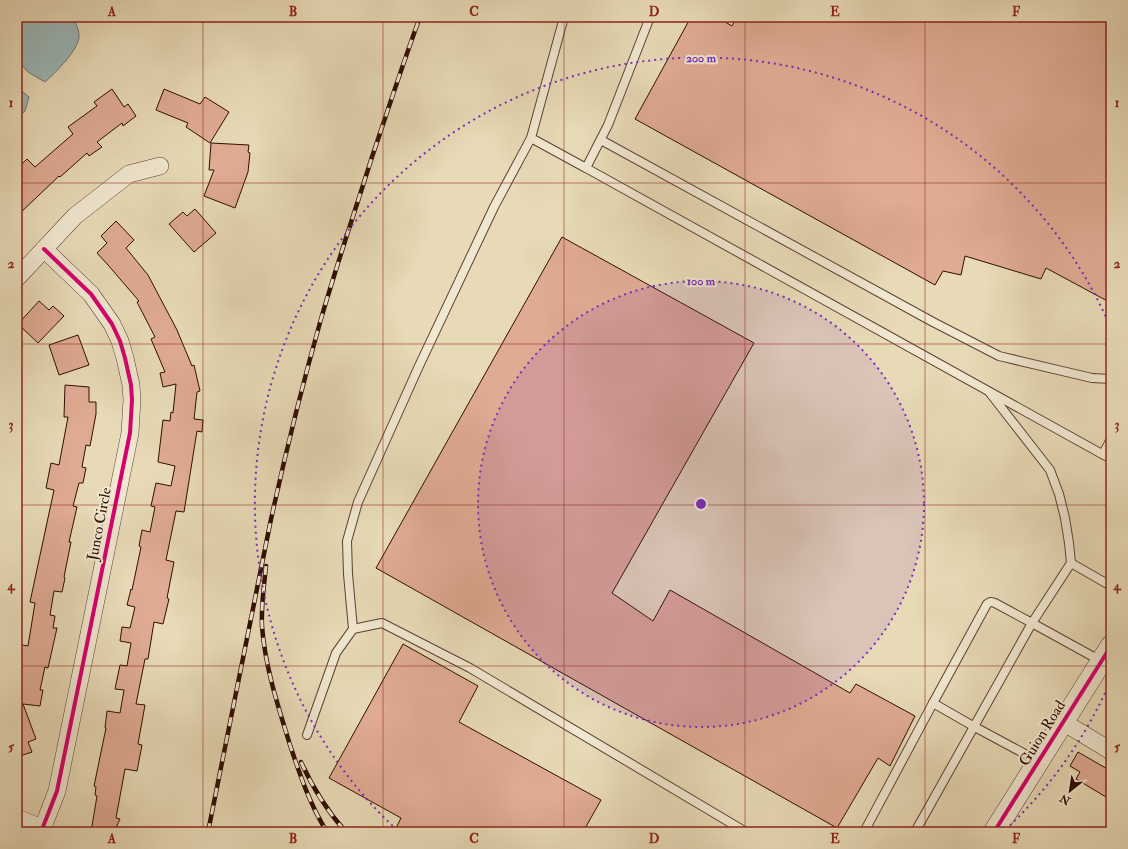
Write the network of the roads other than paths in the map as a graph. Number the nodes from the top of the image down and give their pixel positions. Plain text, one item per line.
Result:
1 (564, 17) edge
2 (650, 17) edge
3 (531, 138) junction
4 (601, 140) junction
5 (160, 166) dead end
6 (586, 168) junction
7 (44, 249) junction
8 (17, 278) edge
9 (1111, 379) edge
10 (988, 390) junction
11 (1111, 439) edge
12 (1103, 454) junction
13 (1111, 459) edge
14 (1071, 563) junction
15 (1111, 586) edge
16 (1032, 623) junction
17 (353, 629) junction
18 (1106, 654) edge
19 (934, 703) junction
20 (1063, 722) junction
21 (974, 726) junction
22 (306, 735) dead end
23 (1111, 752) edge
24 (1038, 762) junction
25 (17, 818) edge
26 (42, 830) edge
27 (746, 832) edge
28 (864, 832) edge
29 (915, 832) edge
30 (994, 832) edge

1 - 3 lane
2 - 4 lane
3 - 6 lane
3 - 17 lane
4 - 6 lane
4 - 9 lane
5 - 7 street
6 - 10 lane
7 - 8 street
7 - 26 street, Junco Circle
10 - 12 lane
10 - 14 lane
11 - 12 lane
12 - 13 lane
14 - 15 lane
14 - 16 lane
16 - 18 lane
16 - 19 lane
16 - 21 lane
17 - 22 lane
17 - 27 lane
18 - 20 street, Guion Road
19 - 21 lane
19 - 28 lane
20 - 23 street
20 - 24 street, Guion Road
21 - 24 lane
21 - 29 lane
24 - 30 street, Guion Road
25 - 26 street, Junco Circle

